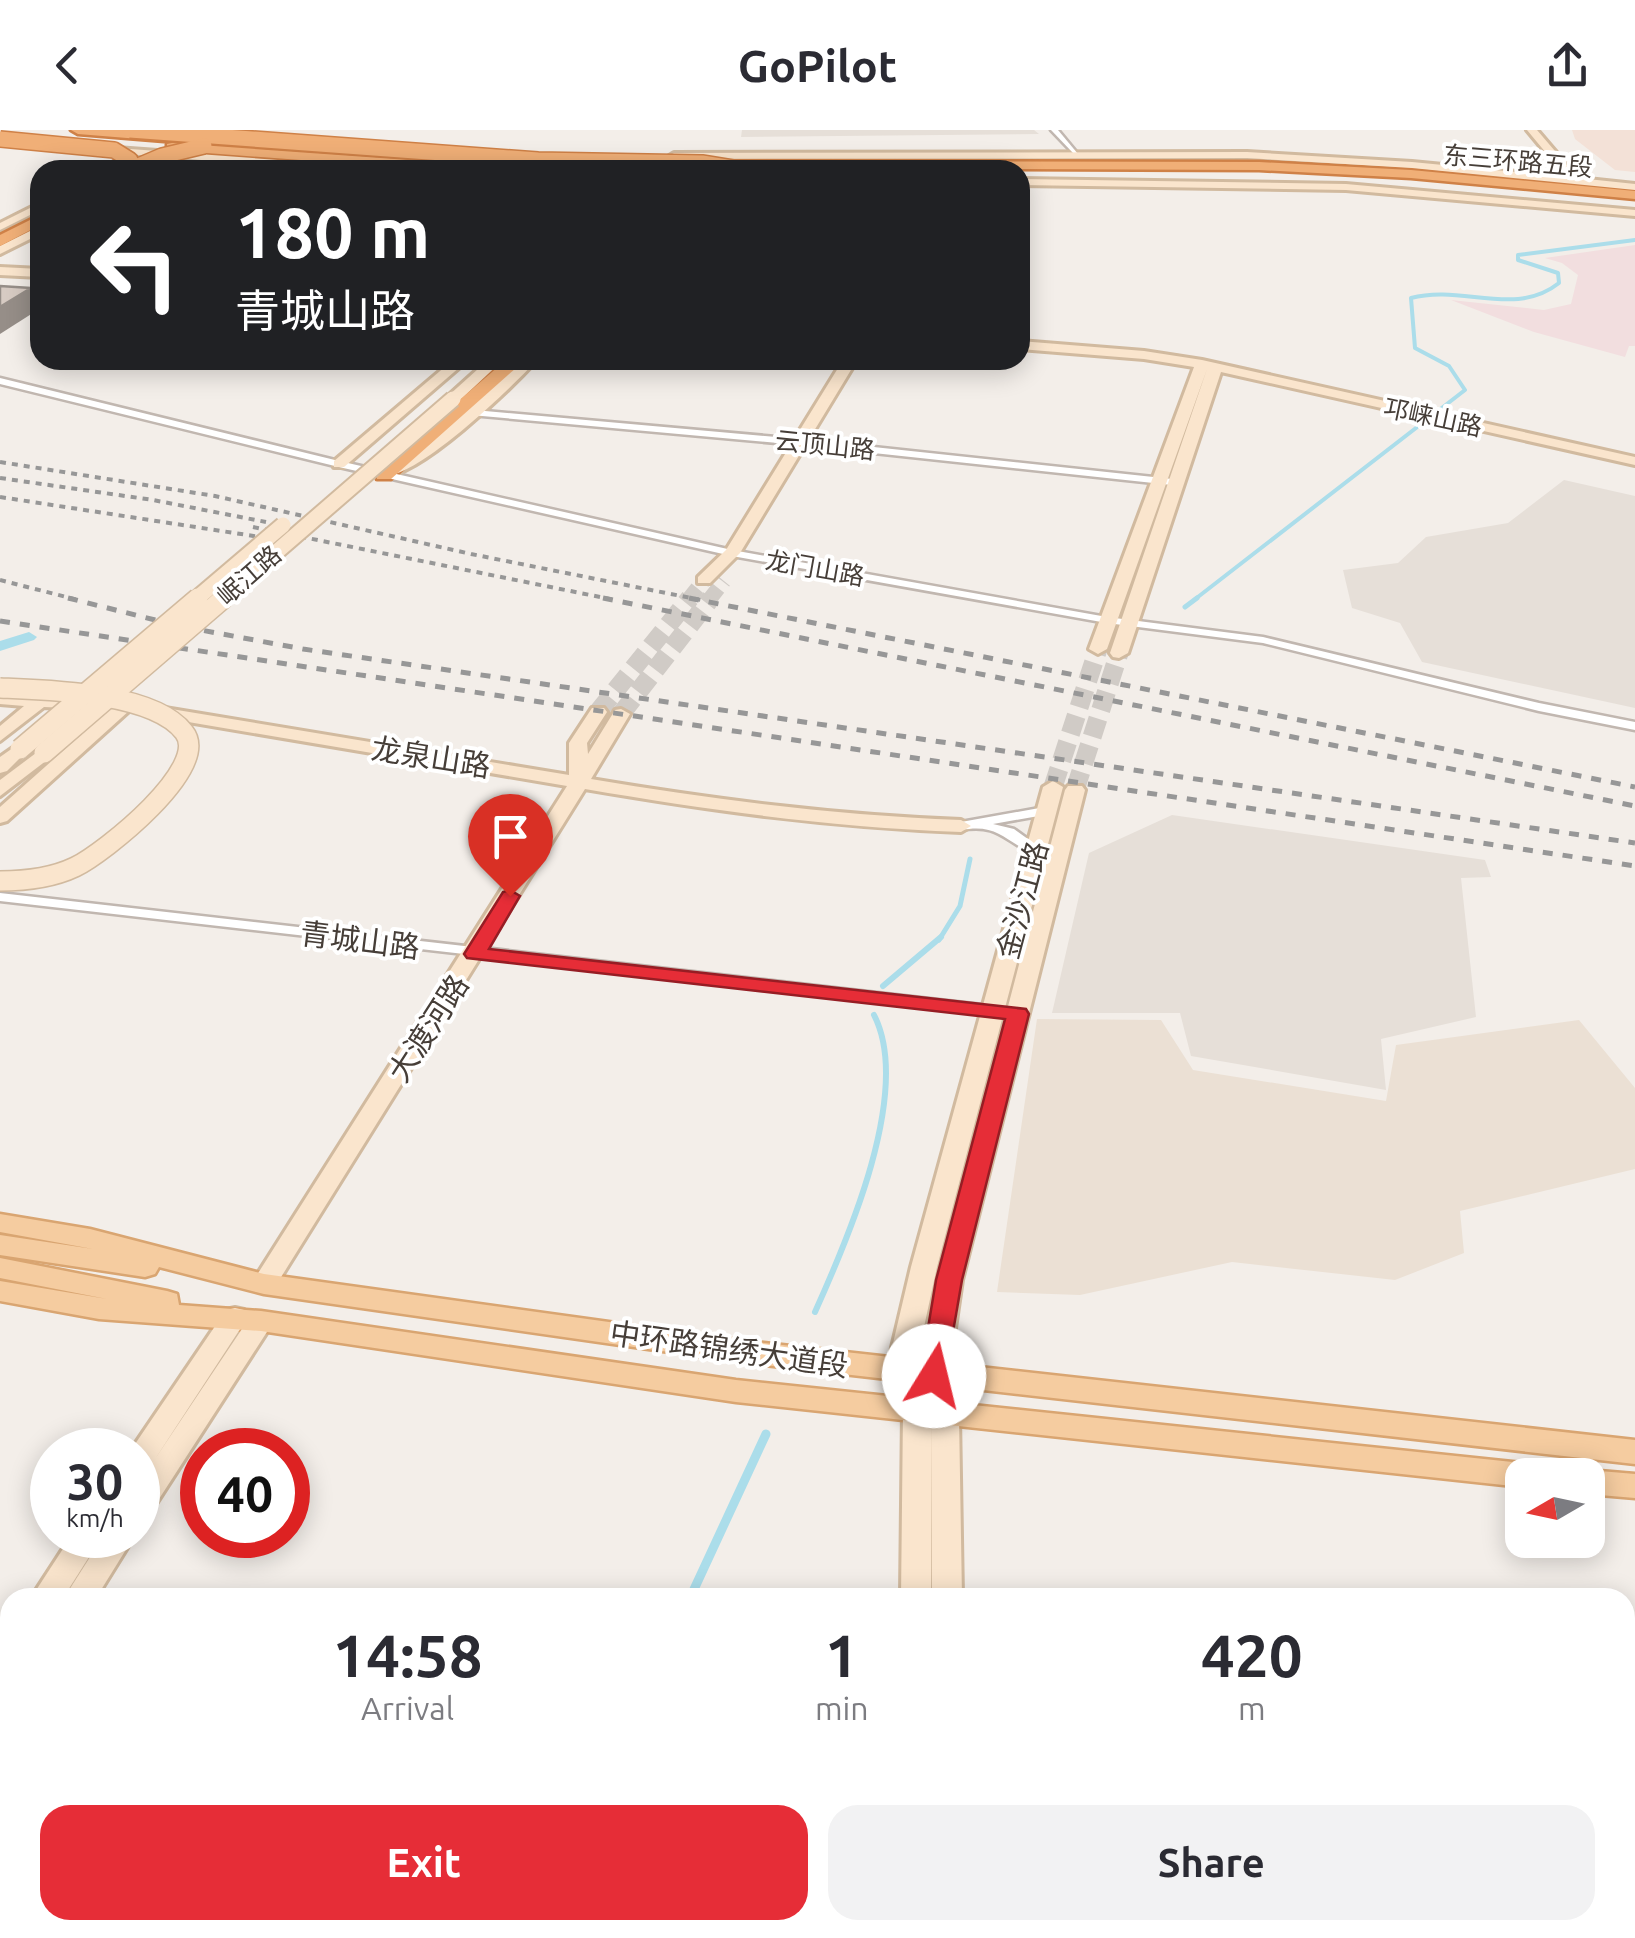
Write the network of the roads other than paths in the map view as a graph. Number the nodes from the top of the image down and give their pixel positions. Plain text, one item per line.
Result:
1 (78, 130) edge
2 (130, 130) edge
3 (177, 130) edge
4 (1054, 130) edge
5 (1532, 130) edge
6 (203, 131) edge
7 (0, 138) edge
8 (272, 142) junction
9 (85, 148) junction
10 (1076, 153) junction
11 (210, 158) junction
12 (572, 158) junction
13 (112, 160) edge
14 (130, 160) edge
15 (151, 160) edge
16 (199, 160) edge
17 (239, 160) edge
18 (286, 160) edge
19 (538, 160) edge
20 (545, 160) edge
21 (609, 160) edge
22 (1030, 161) edge
23 (1030, 164) edge
24 (1030, 177) edge
25 (1030, 177) edge
26 (1030, 177) edge
27 (1488, 180) junction
28 (1575, 180) junction
29 (1635, 187) edge
30 (1635, 195) edge
31 (1555, 196) junction
32 (1635, 205) edge
33 (1635, 213) edge
34 (30, 221) edge
35 (30, 224) edge
36 (30, 226) edge
37 (0, 227) edge
38 (0, 240) edge
39 (0, 251) edge
40 (0, 268) edge
41 (30, 270) edge
42 (1030, 348) edge
43 (1213, 369) junction
44 (451, 370) edge
45 (452, 370) edge
46 (484, 370) edge
47 (505, 370) edge
48 (519, 370) edge
49 (844, 370) edge
50 (0, 382) edge
51 (474, 413) junction
52 (799, 442) junction
53 (1635, 461) edge
54 (339, 464) junction
55 (384, 474) junction
56 (1166, 482) junction
57 (732, 553) junction
58 (704, 580) tunnel mouth
59 (724, 581) tunnel mouth
60 (1107, 620) junction
61 (1128, 623) junction
62 (1098, 649) tunnel mouth
63 (1118, 653) tunnel mouth
64 (0, 688) edge
65 (0, 699) edge
66 (41, 700) junction
67 (124, 706) junction
68 (598, 712) tunnel mouth
69 (621, 714) tunnel mouth
70 (1635, 726) edge
71 (0, 735) edge
72 (0, 767) edge
73 (580, 782) junction
74 (0, 790) edge
75 (1058, 796) junction
76 (0, 816) edge
77 (961, 826) junction
78 (1034, 850) junction
79 (0, 881) edge
80 (0, 897) edge
81 (475, 954) junction
82 (1006, 1012) junction
83 (0, 1223) edge
84 (0, 1244) edge
85 (0, 1268) edge
86 (264, 1284) junction
87 (0, 1291) edge
88 (248, 1319) junction
89 (900, 1372) junction
90 (934, 1376) junction
91 (931, 1414) junction
92 (160, 1433) edge
93 (1635, 1449) edge
94 (160, 1470) edge
95 (1505, 1473) edge
96 (1605, 1484) edge
97 (1635, 1488) edge
98 (73, 1558) edge
99 (105, 1558) edge
100 (53, 1588) edge
101 (86, 1588) edge
102 (917, 1588) edge
103 (946, 1588) edge

1 - 20 highway, 东三环路五段
2 - 8 highway, bridge
3 - 6 street, 东三环路五段
4 - 10 street
5 - 28 street
6 - 12 street, 东三环路五段
7 - 9 street
7 - 14 highway, bridge
7 - 18 highway
8 - 15 highway, bridge
8 - 19 highway, bridge
9 - 11 street
9 - 13 street
10 - 12 street, 东三环路五段
10 - 28 street, 东三环路五段
11 - 16 street
11 - 17 street
12 - 21 highway
22 - 27 highway, bridge
23 - 27 highway, 东三环路五段
24 - 31 highway
25 - 31 highway, 东三环路五段
26 - 33 street, 东三环路五段
27 - 30 highway, 东三环路五段
28 - 29 street, 东三环路五段
31 - 32 highway, 东三环路五段
34 - 37 street
35 - 38 highway
36 - 39 street
40 - 41 street
42 - 43 street, 邛崃山路
43 - 53 street, 邛崃山路
43 - 56 street
44 - 54 street
45 - 72 street, 岷江路, bridge
46 - 74 street, 岷江路, bridge
47 - 55 highway
48 - 51 street
49 - 52 street
50 - 54 street, 龙门山路
51 - 52 street, 云顶山路
51 - 55 street
52 - 56 street, 云顶山路
52 - 57 street
54 - 55 street, 龙门山路
55 - 57 street, 龙门山路
56 - 60 street
56 - 61 street
57 - 58 street
57 - 59 street
57 - 60 street, 龙门山路
60 - 61 street, 龙门山路
60 - 62 street
61 - 63 street
61 - 70 street, 龙门山路
64 - 79 street, bridge
65 - 66 street, 龙泉山路
66 - 67 street, 龙泉山路
66 - 71 street
67 - 73 street, 龙泉山路
67 - 76 street
68 - 73 street, 大渡河路
69 - 73 street
73 - 77 street, 龙泉山路
73 - 81 street, 大渡河路
75 - 77 street
75 - 78 street, 金沙江路
75 - 82 street, 金沙江路
77 - 78 street, 龙泉山路
78 - 82 street, 金沙江路
80 - 81 street, 青城山路
81 - 82 street, 青城山路
81 - 86 street, 大渡河路
82 - 89 street, 金沙江路
82 - 90 street, 金沙江路
83 - 86 main road, 中环路锦绣大道段
84 - 86 main road
85 - 88 main road
86 - 89 main road, 中环路锦绣大道段
87 - 88 main road, 中环路锦绣大道段
88 - 91 main road, 中环路锦绣大道段
88 - 92 street
88 - 94 street
89 - 90 main road, 中环路锦绣大道段
89 - 91 street, 金沙江路
90 - 91 street, 金沙江路
90 - 93 main road, 中环路锦绣大道段
91 - 95 main road, 中环路锦绣大道段
91 - 102 street, 金沙江路
91 - 103 street, 金沙江路
96 - 97 main road
98 - 100 street
99 - 101 street

